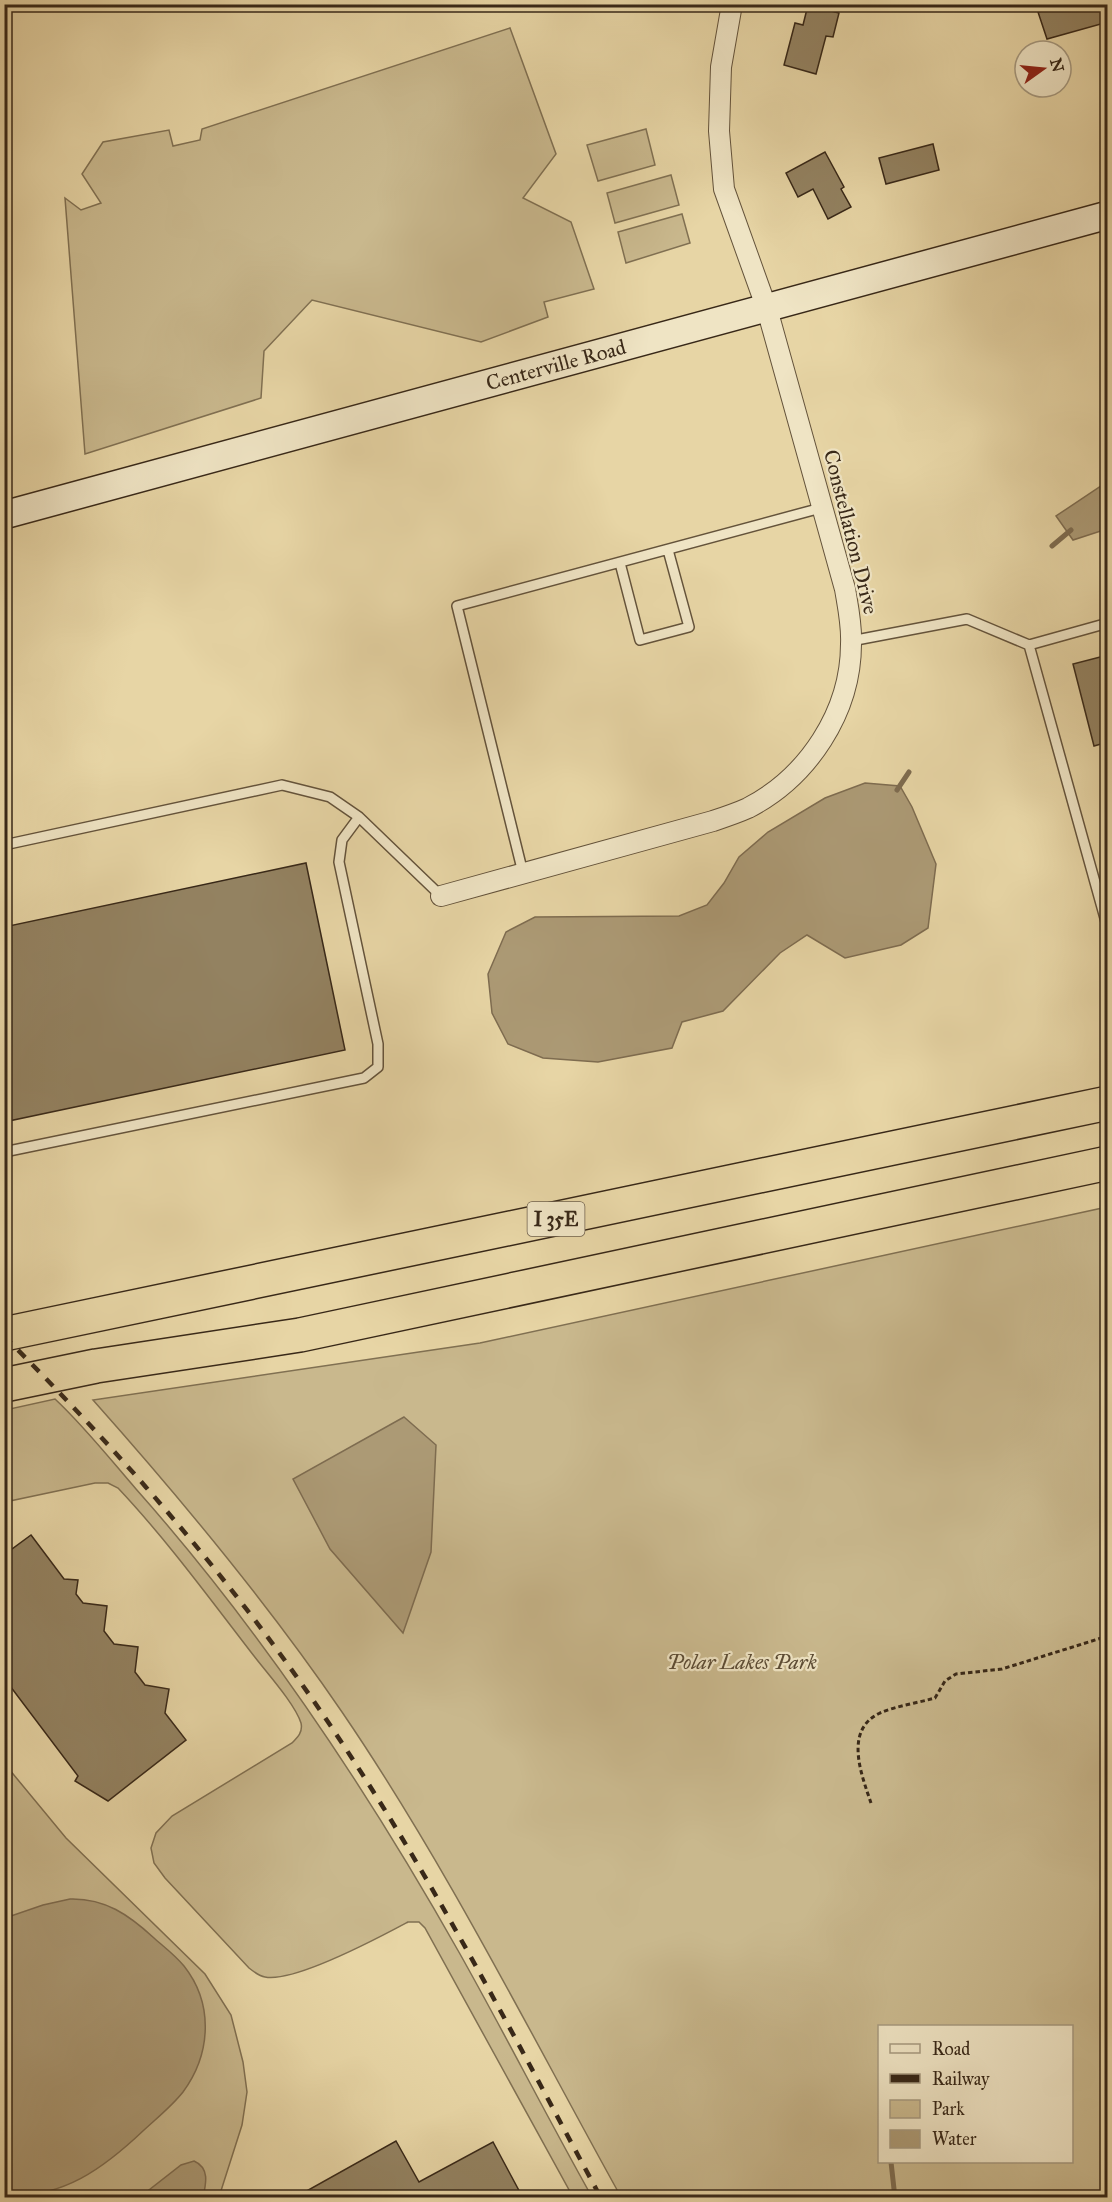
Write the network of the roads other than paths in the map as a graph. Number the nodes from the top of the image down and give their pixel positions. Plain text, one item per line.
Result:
1 (732, 4) edge
2 (1107, 215) edge
3 (767, 309) junction
4 (821, 508) junction
5 (4, 515) edge
6 (668, 550) junction
7 (620, 563) junction
8 (1107, 623) edge
9 (851, 641) junction
10 (1029, 645) junction
11 (359, 817) junction
12 (4, 845) edge
13 (523, 873) junction
14 (441, 896) joint
15 (1107, 929) edge
16 (1107, 1103) edge
17 (4, 1152) edge
18 (1107, 1163) edge
19 (4, 1334) edge
20 (4, 1385) edge

1 - 3 street, Constellation Drive
2 - 3 main road, Centerville Road
3 - 4 street, Constellation Drive
3 - 5 main road, Centerville Road
4 - 6 lane
4 - 9 street, Constellation Drive
6 - 7 lane
6 - 7 lane
7 - 13 lane
8 - 10 lane
9 - 10 lane
9 - 13 street, Constellation Drive
10 - 15 lane
11 - 12 lane
11 - 14 lane
11 - 17 lane
13 - 14 street, Constellation Drive
16 - 19 highway, I 35E
18 - 20 highway

